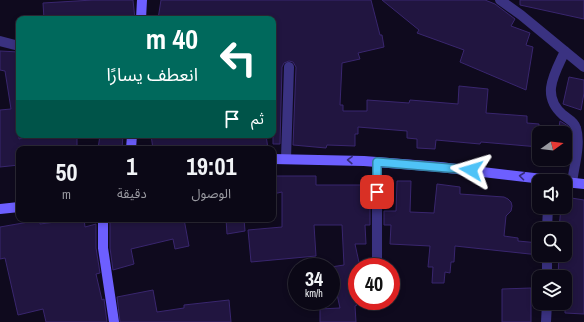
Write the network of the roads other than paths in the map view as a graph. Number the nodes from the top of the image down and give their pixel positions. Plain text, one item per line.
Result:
1 (142, 0) edge
2 (500, 0) edge
3 (141, 16) edge
4 (0, 41) edge
5 (16, 45) edge
6 (565, 51) junction
7 (289, 67) dead end
8 (584, 67) edge
9 (286, 158) junction
10 (276, 159) edge
11 (377, 162) junction
12 (570, 174) edge
13 (532, 178) edge
14 (572, 182) edge
15 (584, 184) edge
16 (16, 207) edge
17 (0, 209) edge
18 (103, 222) edge
19 (377, 258) edge
20 (547, 310) edge
21 (114, 322) edge
22 (546, 322) edge

1 - 3 street
2 - 6 street
4 - 5 street
6 - 8 street
6 - 12 street
7 - 9 street
9 - 10 street
11 -> 9 street
13 -> 11 street
11 - 19 street
14 - 15 street
16 - 17 street
18 - 21 street
20 - 22 street

